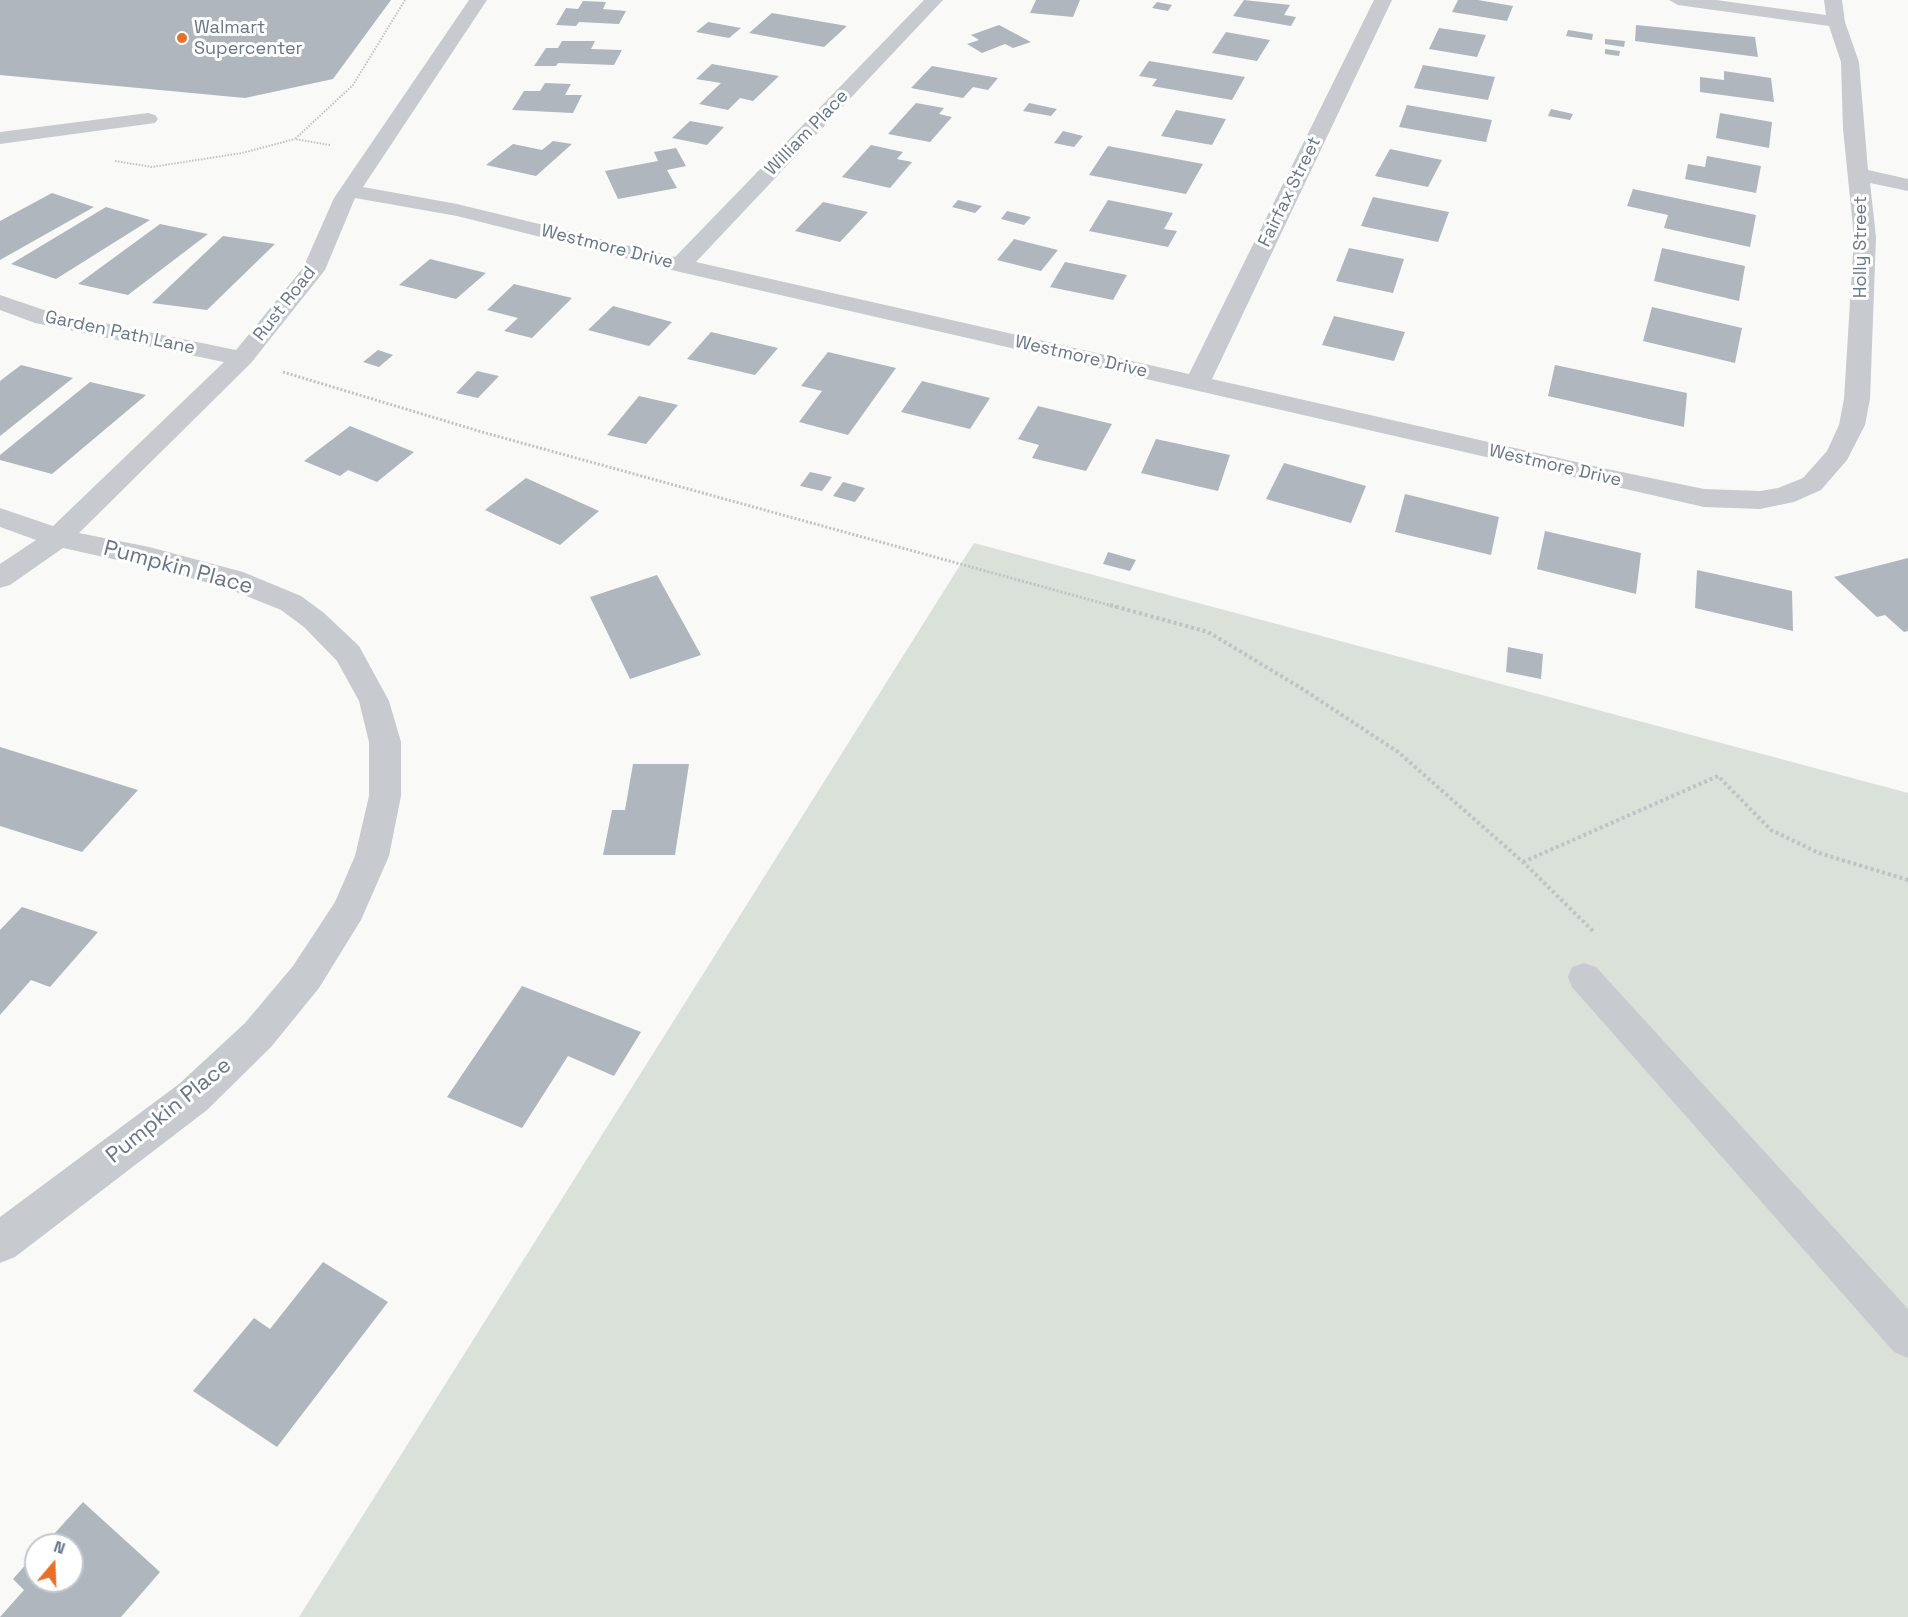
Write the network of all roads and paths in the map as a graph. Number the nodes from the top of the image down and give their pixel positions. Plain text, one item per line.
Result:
1 (405, 0) edge
2 (478, 0) edge
3 (934, 0) edge
4 (1383, 0) edge
5 (1678, 0) edge
6 (1833, 0) edge
7 (1836, 22) junction
8 (148, 119) dead end
9 (80, 128) junction
10 (0, 138) edge
11 (295, 139) junction
12 (375, 153) junction
13 (1860, 175) junction
14 (1908, 185) edge
15 (350, 191) junction
16 (680, 265) junction
17 (0, 303) edge
18 (242, 358) junction
19 (1197, 384) junction
20 (1812, 484) joint
21 (0, 517) edge
22 (58, 538) junction
23 (0, 578) edge
24 (1523, 862) junction
25 (1908, 880) edge
26 (1584, 977) joint
27 (0, 1242) edge
28 (1908, 1338) edge

1 - 11 path
2 - 12 street, Rust Road
3 - 16 street, William Place
4 - 19 street, Fairfax Street
5 - 7 street
6 - 7 street, Holly Street
7 - 13 street, Holly Street
8 - 9 street
9 - 10 street
9 - 11 path
11 - 12 path
12 - 15 street, Rust Road
13 - 14 street
13 - 20 street, Holly Street
15 - 16 street, Westmore Drive
15 - 18 street, Rust Road
16 - 19 street, Westmore Drive
17 - 18 street, Garden Path Lane
18 - 22 street, Rust Road
18 - 24 path
19 - 20 street, Westmore Drive
21 - 22 street, Pumpkin Place
22 - 23 street, Rust Road
22 - 27 street, Pumpkin Place
24 - 25 path
24 - 26 path
26 - 28 lane

